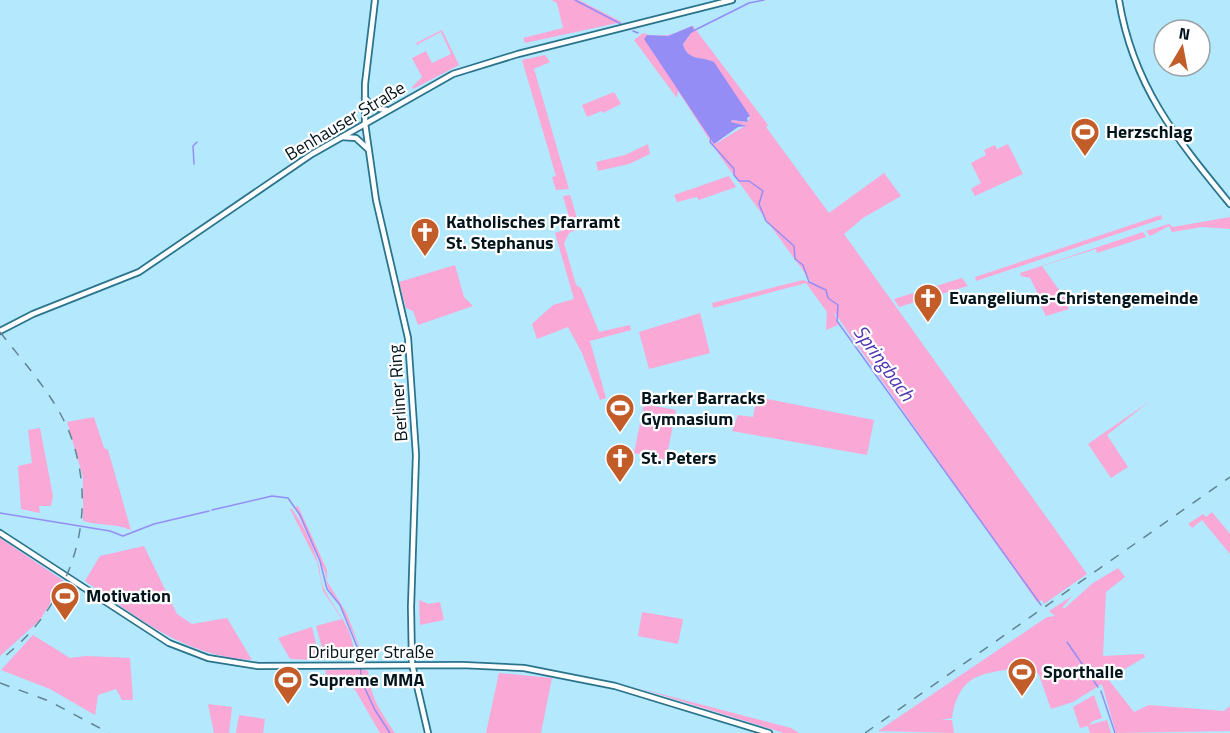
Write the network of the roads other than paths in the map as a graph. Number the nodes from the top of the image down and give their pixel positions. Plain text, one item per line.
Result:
1 (375, 0) edge
2 (732, 0) edge
3 (1119, 0) edge
4 (364, 97) junction
5 (390, 110) junction
6 (365, 123) junction
7 (341, 137) junction
8 (368, 149) junction
9 (1230, 204) edge
10 (0, 331) edge
11 (0, 533) edge
12 (412, 664) junction
13 (428, 733) edge
14 (770, 733) edge

1 - 4 main road, Berliner Ring
2 - 5 main road, Benhauser Straße
3 - 9 main road
4 - 5 main road
4 - 6 main road, Berliner Ring
5 - 6 main road, Benhauser Straße
6 - 7 main road, Benhauser Straße
6 - 8 main road, Berliner Ring
7 - 8 main road
7 - 10 main road, Benhauser Straße
8 - 12 main road, Berliner Ring
11 - 12 main road, Driburger Straße
12 - 13 main road, Berliner Ring
12 - 14 main road, Driburger Straße

